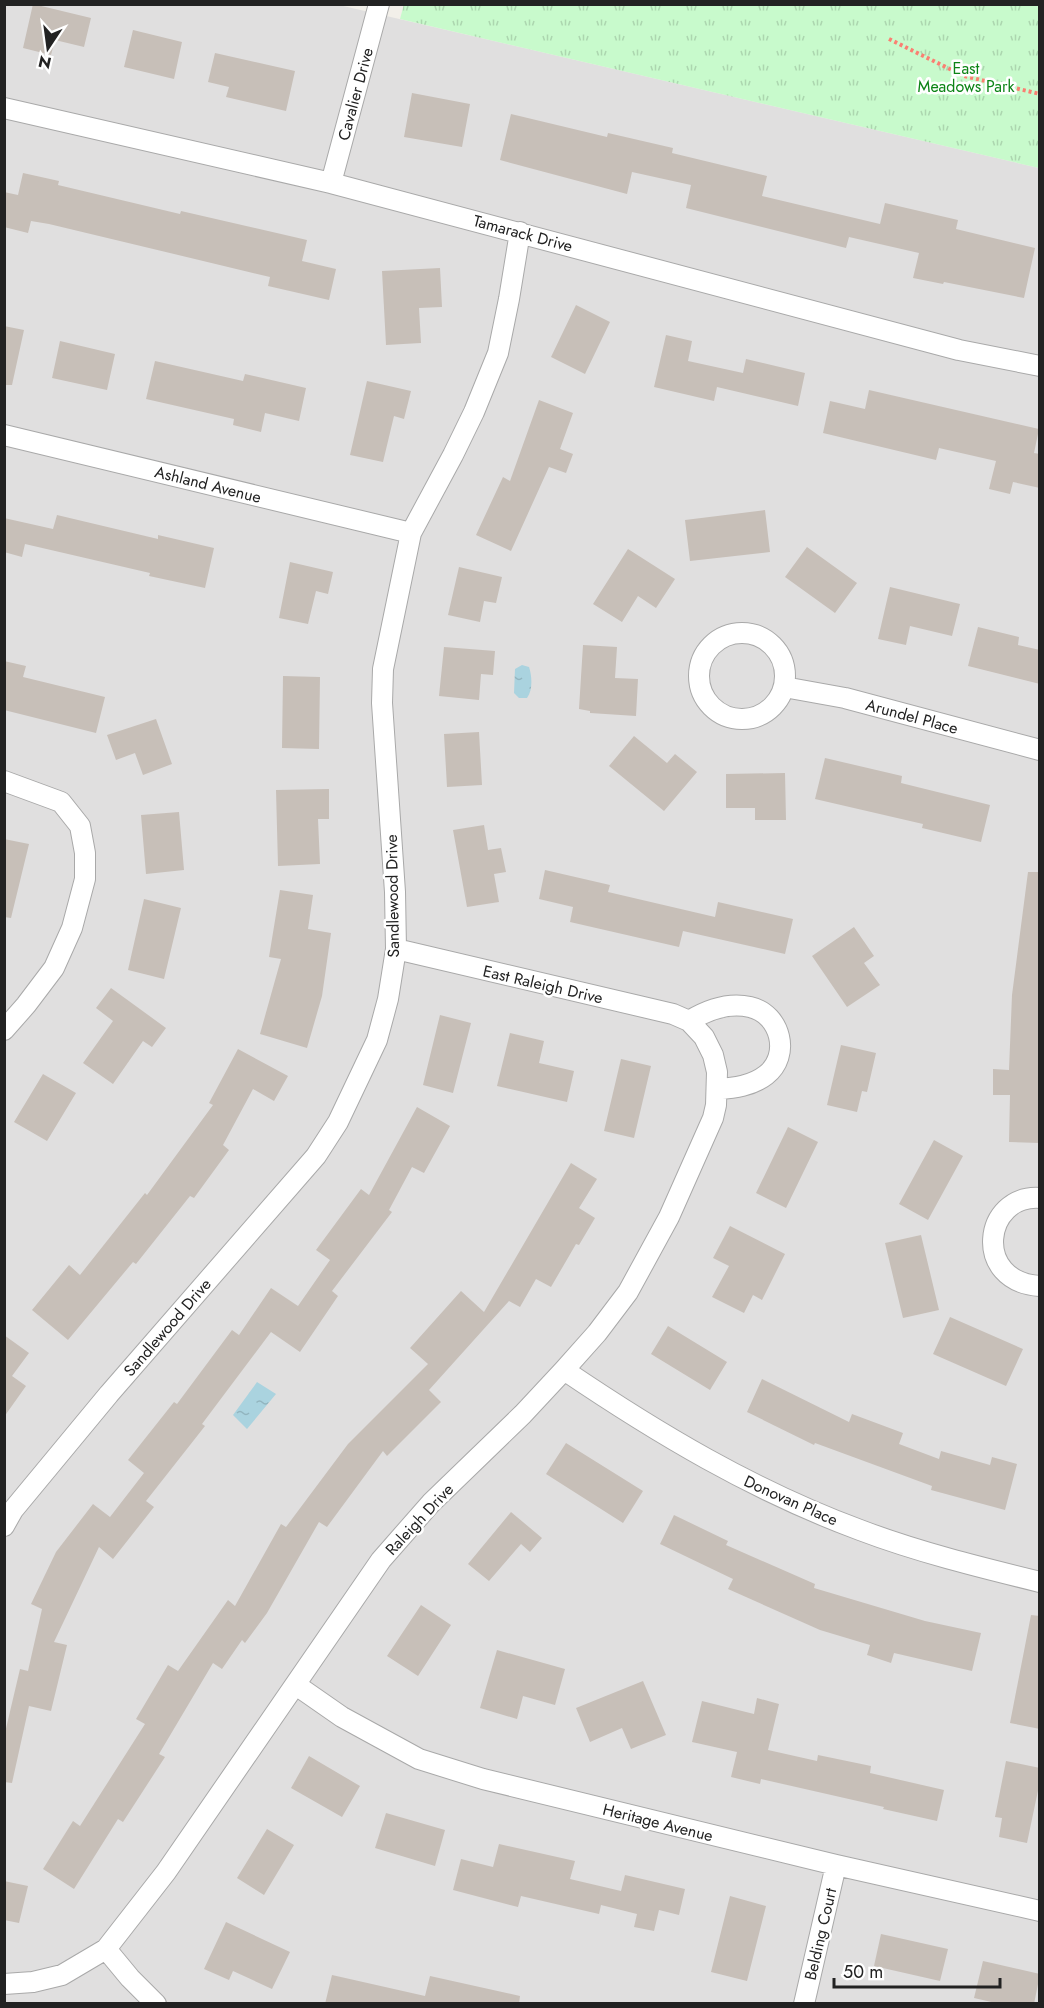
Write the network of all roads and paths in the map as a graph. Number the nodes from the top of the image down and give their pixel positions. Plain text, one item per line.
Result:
1 (379, 4) edge
2 (888, 39) dead end
3 (1040, 94) edge
4 (4, 108) edge
5 (331, 183) junction
6 (519, 232) junction
7 (1040, 366) edge
8 (4, 435) edge
9 (411, 533) junction
10 (784, 687) junction
11 (1040, 750) edge
12 (4, 781) edge
13 (396, 949) junction
14 (689, 1022) junction
15 (4, 1030) edge
16 (713, 1055) joint
17 (718, 1089) junction
18 (1040, 1198) edge
19 (1040, 1286) edge
20 (564, 1370) junction
21 (4, 1526) edge
22 (1040, 1582) edge
23 (296, 1685) junction
24 (836, 1865) junction
25 (1040, 1911) edge
26 (106, 1949) junction
27 (4, 1983) edge
28 (156, 2004) edge
29 (804, 2004) edge

1 - 5 street, Cavalier Drive
2 - 3 path
4 - 5 street, Tamarack Drive
5 - 6 street, Tamarack Drive
6 - 7 street, Tamarack Drive
6 - 9 street, Sandlewood Drive
8 - 9 street, Ashland Avenue
9 - 13 street, Sandlewood Drive
10 - 10 street
10 - 11 street, Arundel Place
12 - 15 street
13 - 14 street, East Raleigh Drive
13 - 21 street, Sandlewood Drive
14 - 16 street, East Raleigh Drive
14 - 17 street
16 - 17 street, Raleigh Drive
17 - 20 street, Raleigh Drive
18 - 19 street
20 - 22 street, Donovan Place
20 - 23 street, Raleigh Drive
23 - 24 street, Heritage Avenue
23 - 26 street, Raleigh Drive
24 - 25 street, Heritage Avenue
24 - 29 street, Belding Court
26 - 27 street
26 - 28 street

